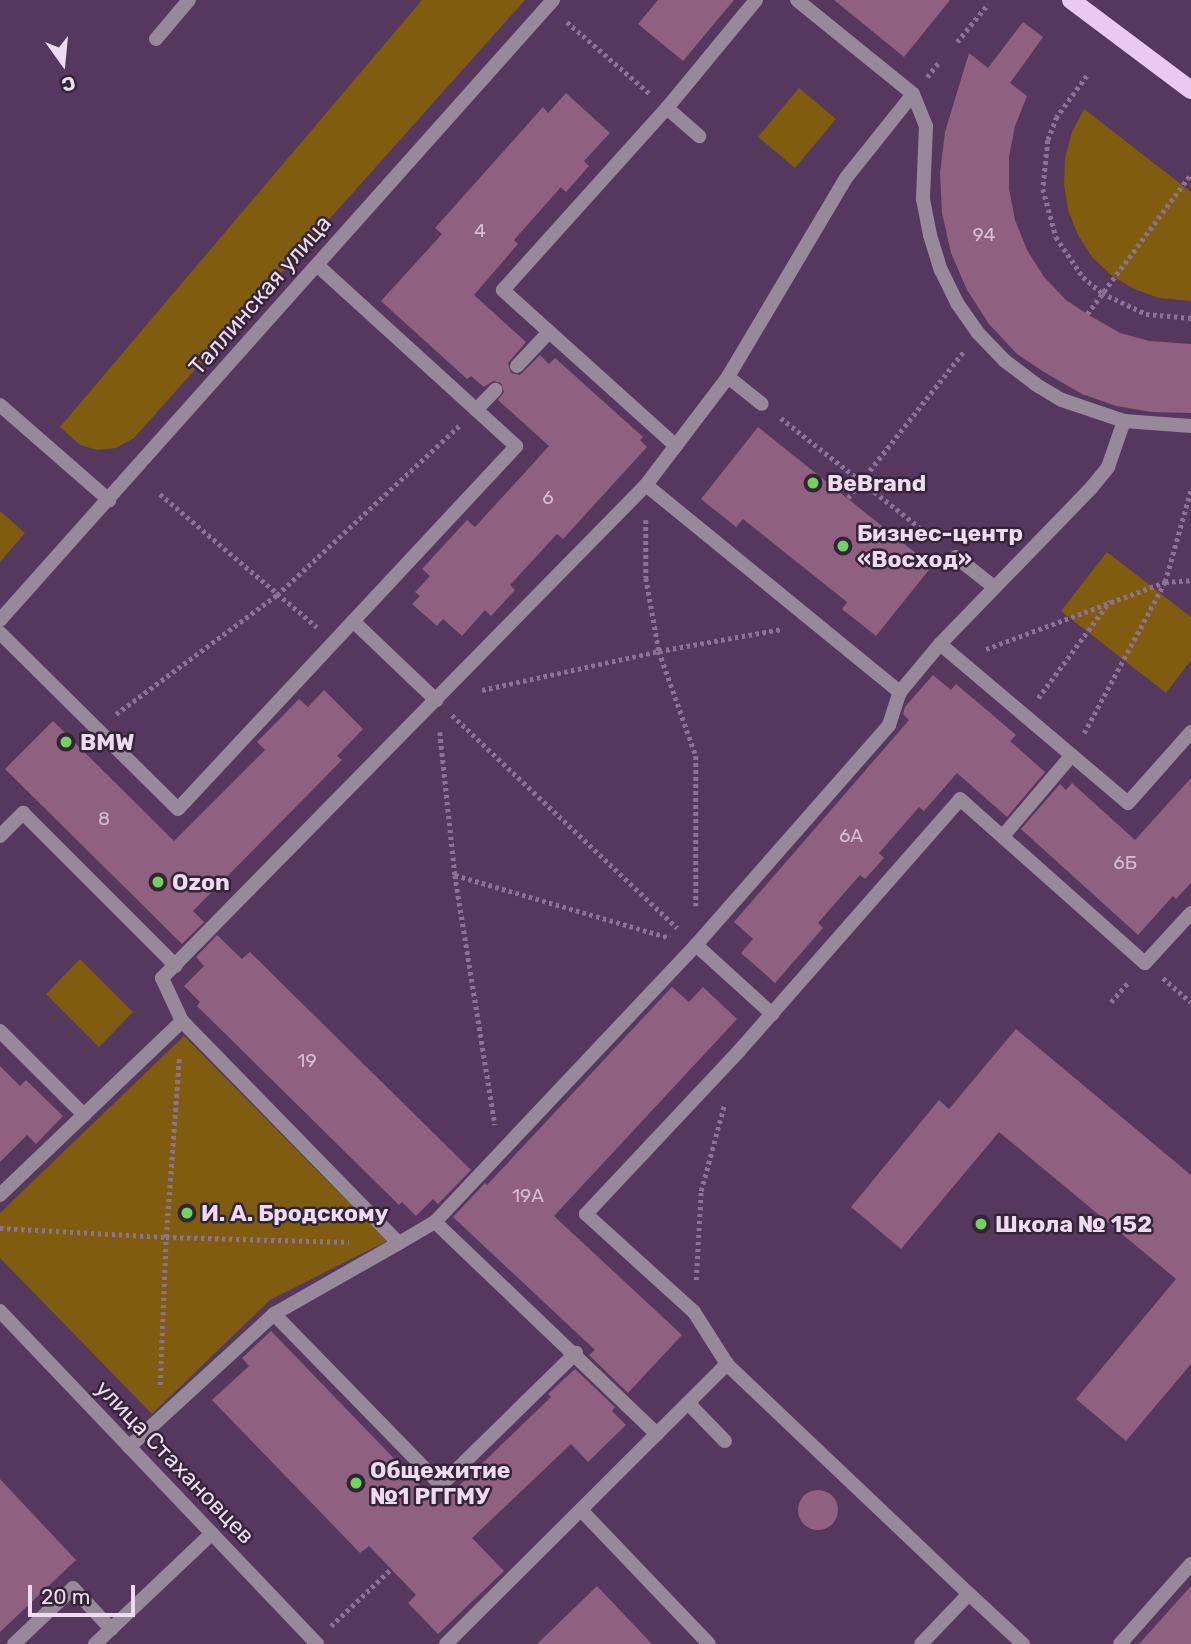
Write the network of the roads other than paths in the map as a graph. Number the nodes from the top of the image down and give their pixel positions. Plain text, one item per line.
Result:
1 (189, 0) edge
2 (756, 0) edge
3 (797, 0) edge
4 (1071, 0) edge
5 (551, 3) edge
6 (156, 39) dead end
7 (1191, 90) edge
8 (913, 94) junction
9 (667, 108) junction
10 (699, 136) dead end
11 (317, 265) junction
12 (548, 333) junction
13 (517, 366) dead end
14 (729, 377) junction
15 (495, 390) dead end
16 (762, 404) road end
17 (0, 405) edge
18 (477, 411) junction
19 (1124, 421) junction
20 (1191, 426) edge
21 (676, 446) junction
22 (646, 485) junction
23 (109, 500) junction
24 (956, 557) road end
25 (994, 587) junction
26 (0, 620) edge
27 (353, 621) junction
28 (0, 634) edge
29 (940, 644) junction
30 (900, 692) junction
31 (436, 700) junction
32 (1191, 732) edge
33 (1072, 755) junction
34 (0, 836) edge
35 (1003, 836) junction
36 (1191, 913) edge
37 (696, 945) junction
38 (176, 966) junction
39 (772, 1014) junction
40 (182, 1021) junction
41 (0, 1031) edge
42 (84, 1115) junction
43 (0, 1195) edge
44 (435, 1222) junction
45 (400, 1244) junction
46 (0, 1311) edge
47 (274, 1314) junction
48 (576, 1353) junction
49 (727, 1364) junction
50 (688, 1403) junction
51 (657, 1434) junction
52 (725, 1441) dead end
53 (130, 1447) junction
54 (581, 1510) junction
55 (212, 1533) junction
56 (1191, 1564) edge
57 (969, 1594) junction
58 (111, 1629) junction
59 (316, 1643) edge
60 (14, 1644) edge
61 (95, 1644) edge
62 (446, 1644) edge
63 (709, 1644) edge
64 (921, 1644) edge
65 (1023, 1644) edge
66 (1119, 1644) edge

1 - 6 street
2 - 9 street
3 - 8 street
4 - 7 main road
5 - 11 street, Таллинская улица
8 - 14 street
8 - 19 street
9 - 10 street
9 - 12 street
11 - 18 street
11 - 23 street, Таллинская улица
12 - 13 street
12 - 21 street
14 - 16 street
14 - 21 street
15 - 18 street
17 - 23 street
18 - 27 street
19 - 20 street
19 - 25 street
21 - 22 street
22 - 30 street
22 - 31 street
23 - 26 street, Таллинская улица
24 - 25 street
25 - 29 street
27 - 28 street
27 - 31 street
29 - 30 street
29 - 33 street
30 - 37 street
31 - 38 street
32 - 33 street
33 - 35 street
34 - 38 street
35 - 36 street
35 - 39 street
37 - 39 street
37 - 44 street
38 - 40 street
39 - 49 street
40 - 42 street
40 - 45 street
41 - 42 street
42 - 43 street
44 - 45 street
44 - 48 street
45 - 47 street
46 - 53 street, улица Стахановцев
47 - 48 street
47 - 53 street
48 - 51 street
49 - 50 street
49 - 57 street
50 - 51 street
50 - 52 street
51 - 54 street
53 - 55 street, улица Стахановцев
54 - 62 street
54 - 63 street
55 - 58 street
55 - 59 street, улица Стахановцев
56 - 66 street
57 - 64 street
57 - 65 street
58 - 60 street
58 - 61 street

